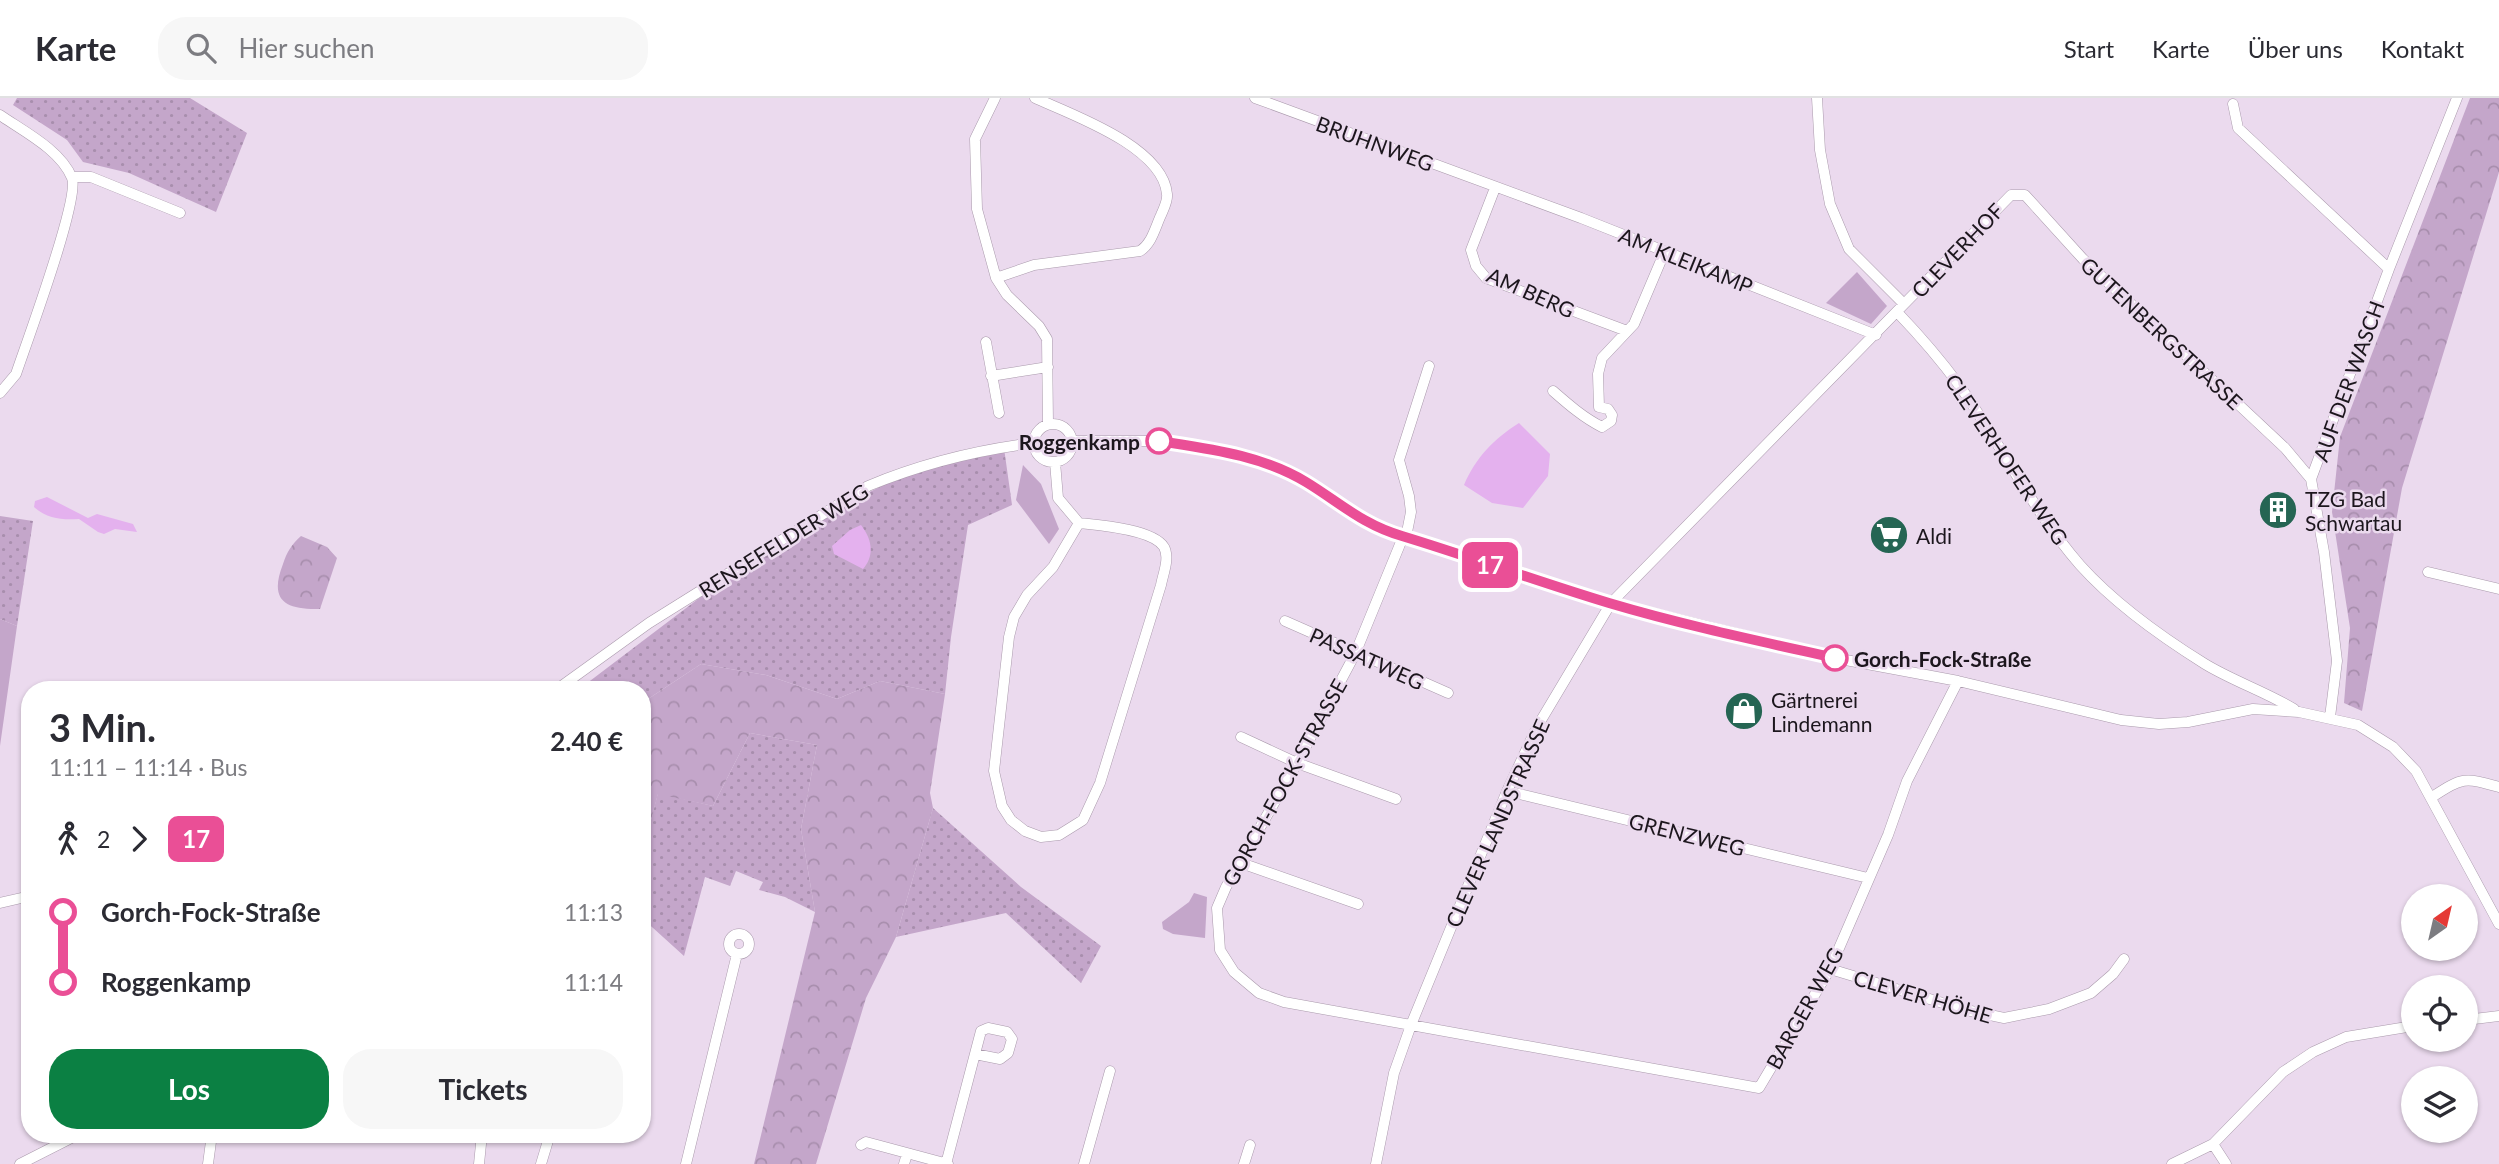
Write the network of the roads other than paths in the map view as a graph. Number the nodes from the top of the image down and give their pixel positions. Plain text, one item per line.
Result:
1 (995, 98) edge
2 (1035, 98) edge
3 (1255, 98) edge
4 (1817, 98) edge
5 (2457, 98) edge
6 (2233, 104) dead end
7 (0, 115) edge
8 (72, 177) junction
9 (1495, 188) junction
10 (2011, 195) joint
11 (180, 212) dead end
12 (1665, 251) junction
13 (2389, 269) junction
14 (996, 278) junction
15 (1901, 308) junction
16 (1626, 331) junction
17 (1876, 335) junction
18 (986, 342) dead end
19 (1429, 366) dead end
20 (1048, 368) junction
21 (991, 376) junction
22 (1553, 391) dead end
23 (0, 393) edge
24 (1598, 407) junction
25 (999, 413) dead end
26 (1590, 418) junction
27 (1048, 424) junction
28 (1072, 441) junction
29 (1034, 443) junction
30 (1055, 462) junction
31 (2311, 479) junction
32 (1079, 523) junction
33 (1405, 537) junction
34 (2428, 572) dead end
35 (2499, 589) edge
36 (1611, 603) junction
37 (1285, 621) dead end
38 (1355, 654) junction
39 (568, 681) edge
40 (1958, 681) junction
41 (1448, 693) dead end
42 (2299, 712) junction
43 (2330, 717) junction
44 (1241, 737) dead end
45 (1297, 762) junction
46 (2499, 787) edge
47 (1507, 791) junction
48 (2432, 797) junction
49 (1396, 799) dead end
50 (1241, 863) junction
51 (1868, 878) junction
52 (21, 898) edge
53 (0, 903) edge
54 (1357, 904) dead end
55 (2499, 925) edge
56 (737, 954) dead end
57 (2124, 959) dead end
58 (1830, 969) junction
59 (2499, 1016) edge
60 (2478, 1019) edge
61 (1411, 1025) junction
62 (2401, 1028) edge
63 (975, 1054) dead end
64 (1110, 1071) dead end
65 (61, 1143) edge
66 (211, 1143) edge
67 (481, 1143) edge
68 (547, 1143) edge
69 (2213, 1144) junction
70 (861, 1145) dead end
71 (1250, 1145) dead end
72 (906, 1159) edge
73 (20, 1164) edge
74 (208, 1164) edge
75 (479, 1164) edge
76 (541, 1164) edge
77 (686, 1164) edge
78 (947, 1164) edge
79 (1084, 1164) edge
80 (1244, 1164) edge
81 (1376, 1164) edge
82 (2172, 1164) edge
83 (2226, 1164) edge

1 - 14 street
2 - 14 street
3 - 9 street, BRUHNWEG
4 - 15 street, CLEVERHOF
5 - 13 street, AUF DER WASCH
6 - 13 street
7 - 8 street
8 - 11 street
8 - 23 street
9 - 12 street, AM KLEIKAMP
9 - 16 street, AM BERG
10 - 15 street, CLEVERHOF
10 - 31 street, GUTENBERGSTRASSE
12 - 16 street
12 - 17 street, AM KLEIKAMP
13 - 31 street, AUF DER WASCH
14 - 20 street
15 - 17 street, CLEVER LANDSTRASSE
15 - 42 street, CLEVERHOFER WEG
16 - 24 street
17 - 36 street, CLEVER LANDSTRASSE
18 - 21 street
19 - 33 street, GORCH-FOCK-STRASSE
20 - 21 street
20 - 27 street
21 - 25 street
22 - 26 street
24 - 26 street
24 - 26 street
27 - 28 street
27 - 29 street
28 - 30 street
28 - 33 street
29 - 30 street
29 - 39 street, RENSEFELDER WEG
30 - 32 street
31 - 43 street, AUF DER WASCH
32 - 32 street
33 - 36 street
33 - 38 street, GORCH-FOCK-STRASSE
34 - 35 street
36 - 40 street
36 - 47 street, CLEVER LANDSTRASSE
37 - 38 street, PASSATWEG
38 - 41 street, PASSATWEG
38 - 45 street, GORCH-FOCK-STRASSE
40 - 42 street
40 - 51 street, BARGER WEG
42 - 43 street
43 - 48 street
44 - 45 street
45 - 49 street
45 - 50 street, GORCH-FOCK-STRASSE
46 - 48 street
47 - 51 street, GRENZWEG
47 - 61 street, CLEVER LANDSTRASSE
48 - 55 street
50 - 54 street
50 - 61 street, GORCH-FOCK-STRASSE
51 - 58 street, BARGER WEG
52 - 53 street
56 - 77 street
57 - 58 street, CLEVER HÖHE
58 - 61 street, BARGER WEG
59 - 60 street
61 - 81 street, CLEVER LANDSTRASSE
62 - 69 street
63 - 78 street
64 - 79 street
65 - 73 street
66 - 74 street
67 - 75 street
68 - 76 street
69 - 82 street
69 - 83 street
70 - 72 street
71 - 80 street
72 - 78 street

